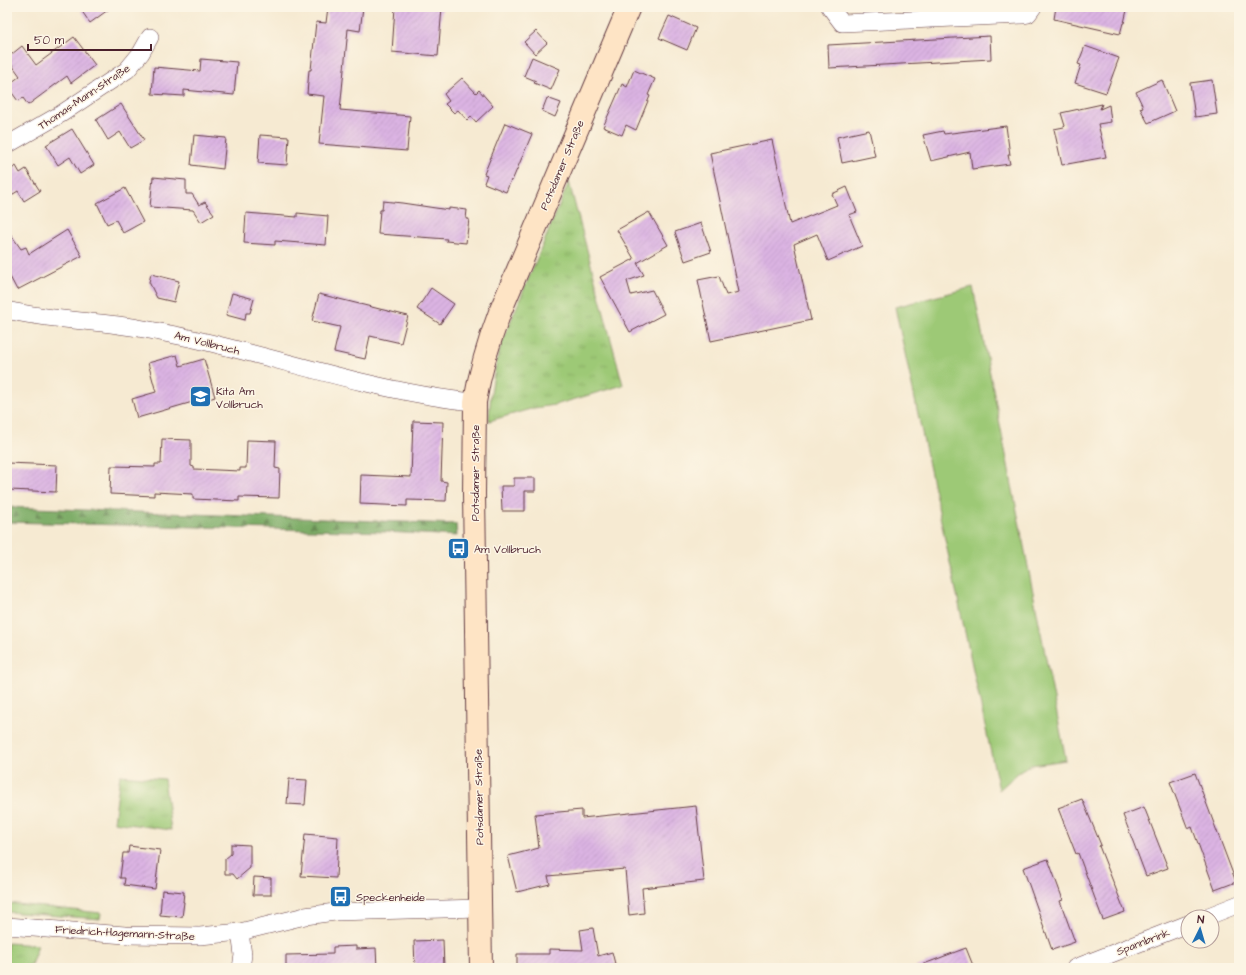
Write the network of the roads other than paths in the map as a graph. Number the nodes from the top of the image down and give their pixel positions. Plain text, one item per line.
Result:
1 (629, 7) edge
2 (830, 7) edge
3 (1031, 10) edge
4 (150, 37) dead end
5 (7, 145) edge
6 (7, 310) edge
7 (475, 402) junction
8 (1239, 904) edge
9 (480, 908) junction
10 (1220, 911) edge
11 (7, 926) edge
12 (1180, 927) edge
13 (240, 932) junction
14 (241, 968) edge
15 (481, 968) edge
16 (1075, 968) edge

1 - 7 street, Potsdamer Straße
2 - 3 street
4 - 5 street, Thomas-Mann-Straße
6 - 7 street, Am Vollbruch
7 - 9 street, Potsdamer Straße
8 - 10 street
9 - 13 street, Friedrich-Hagemann-Straße
9 - 15 street, Potsdamer Straße
11 - 13 street, Friedrich-Hagemann-Straße
12 - 16 street, Spannbrink
13 - 14 street

